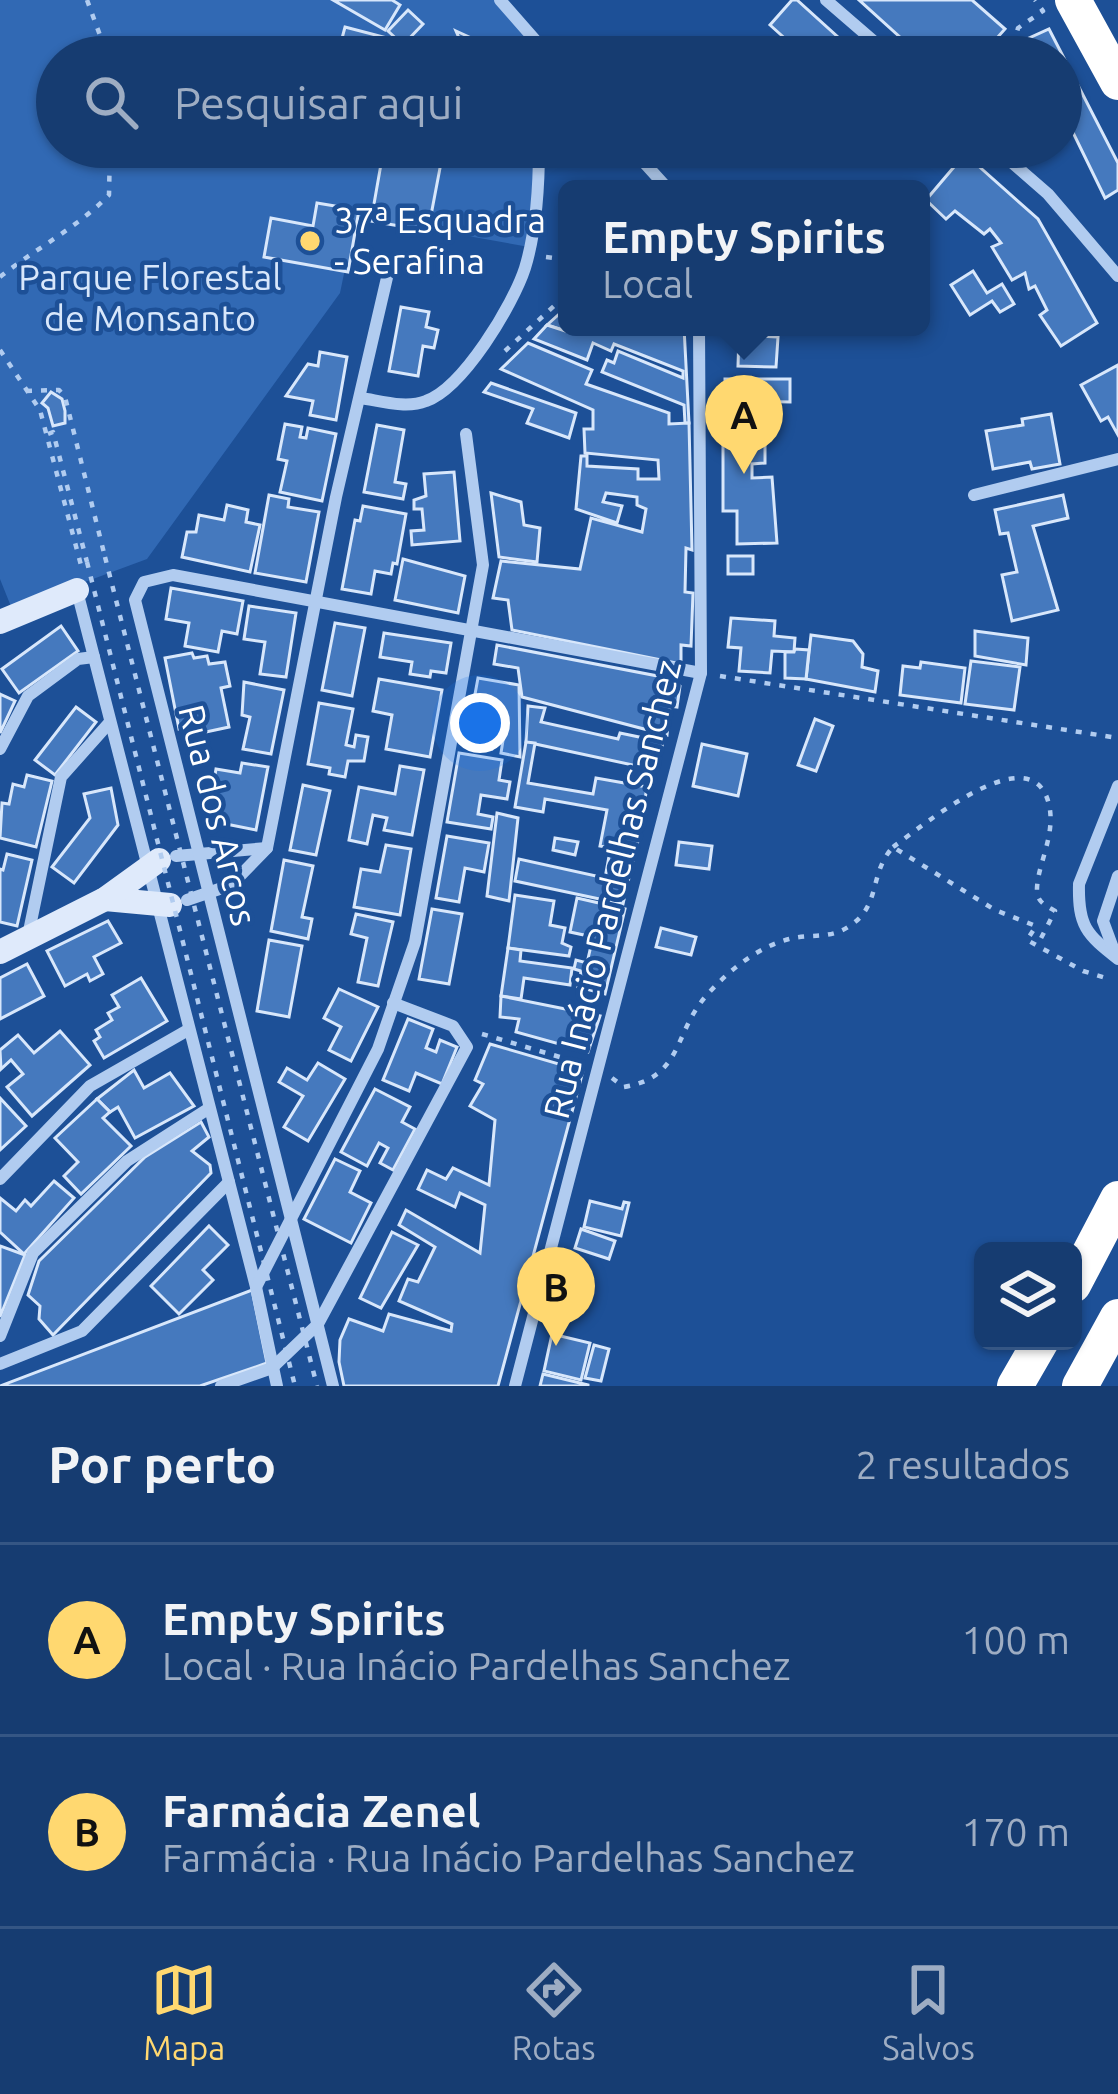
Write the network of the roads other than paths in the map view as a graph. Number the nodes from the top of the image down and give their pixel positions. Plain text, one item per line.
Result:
1 (500, 0) edge
2 (826, 0) edge
3 (1073, 0) edge
4 (529, 36) edge
5 (868, 36) edge
6 (1118, 82) edge
7 (536, 168) edge
8 (1018, 168) edge
9 (389, 269) dead end
10 (1118, 276) edge
11 (699, 336) edge
12 (361, 398) junction
13 (466, 434) dead end
14 (1118, 459) edge
15 (974, 495) dead end
16 (77, 590) joint
17 (318, 600) junction
18 (0, 622) edge
19 (472, 633) junction
20 (94, 656) junction
21 (701, 673) junction
22 (110, 722) junction
23 (0, 748) edge
24 (1118, 786) edge
25 (267, 848) junction
26 (197, 854) junction
27 (161, 861) junction
28 (1118, 876) edge
29 (207, 895) junction
30 (105, 899) junction
31 (172, 903) junction
32 (28, 938) junction
33 (0, 952) edge
34 (1117, 958) edge
35 (393, 1003) junction
36 (188, 1030) junction
37 (208, 1109) junction
38 (0, 1179) edge
39 (229, 1182) junction
40 (1118, 1199) edge
41 (292, 1219) junction
42 (1082, 1268) edge
43 (256, 1287) junction
44 (1118, 1317) edge
45 (317, 1324) junction
46 (0, 1336) edge
47 (1036, 1350) edge
48 (0, 1364) edge
49 (272, 1368) junction
50 (221, 1386) edge
51 (277, 1386) edge
52 (332, 1386) edge
53 (515, 1386) edge
54 (1015, 1386) edge
55 (1080, 1386) edge

1 - 4 street
2 - 5 street
3 - 6 highway
7 - 12 street
8 - 10 street
9 - 12 street
11 - 21 street, Rua Inácio Pardelhas Sanchez
12 - 17 street
13 - 19 street
14 - 15 street
16 - 18 street
16 - 20 street
17 - 19 street, Rua dos Arcos
17 - 25 street
17 - 26 street, Rua dos Arcos
19 - 21 street, Rua dos Arcos
19 - 35 street
20 - 22 street
20 - 23 street
21 - 53 street, Rua Inácio Pardelhas Sanchez
22 - 27 street
22 - 32 street
24 - 34 street
25 - 26 street
25 - 29 street
26 - 27 street
26 - 29 street, Rua dos Arcos
27 - 30 street
27 - 31 street
28 - 34 street
29 - 31 street
29 - 41 street, Rua dos Arcos
30 - 31 street
30 - 32 street
31 - 36 street
32 - 33 street
35 - 41 street
35 - 45 street
36 - 37 street
36 - 38 street
37 - 39 street
37 - 46 street
39 - 43 street
39 - 48 street
40 - 42 highway
41 - 43 street
41 - 45 street, Rua dos Arcos
43 - 49 street
44 - 55 highway
45 - 49 street
45 - 52 street, Rua dos Arcos
47 - 54 highway
49 - 50 street
49 - 51 street

